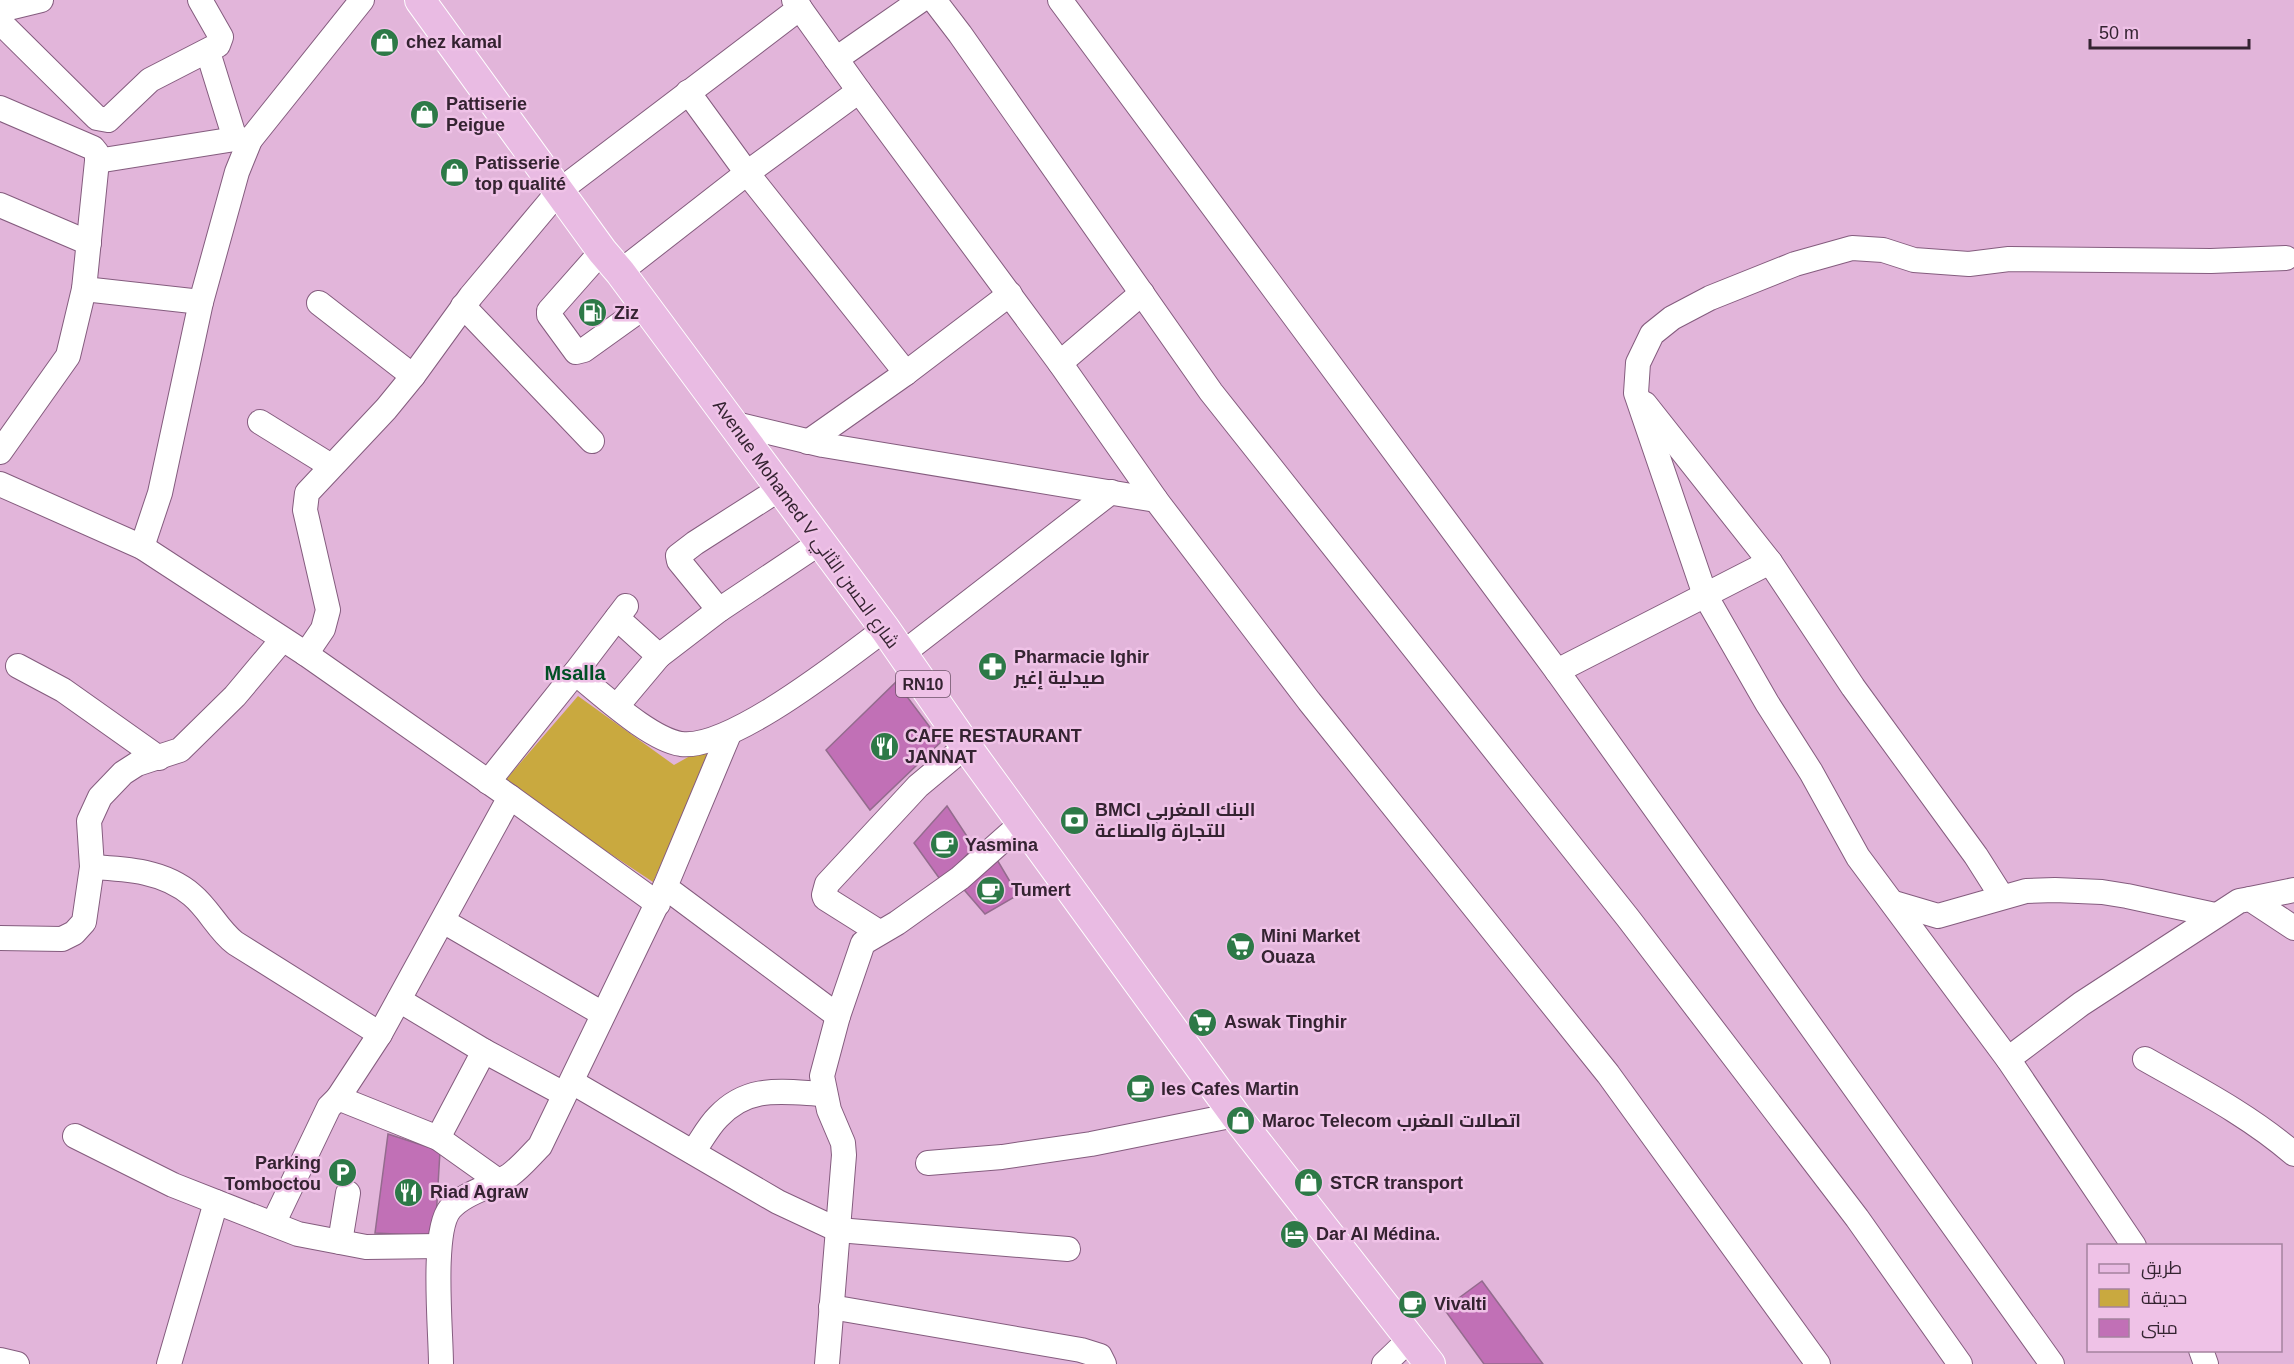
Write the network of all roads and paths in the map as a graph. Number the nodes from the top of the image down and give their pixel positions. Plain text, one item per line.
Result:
1 (41, 0) edge
2 (200, 0) edge
3 (362, 0) edge
4 (420, 0) edge
5 (921, 0) edge
6 (934, 0) edge
7 (1060, 0) edge
8 (797, 4) edge
9 (0, 10) edge
10 (0, 22) edge
11 (208, 52) junction
12 (836, 59) junction
13 (859, 91) junction
14 (687, 92) junction
15 (0, 108) edge
16 (243, 140) junction
17 (97, 161) junction
18 (747, 173) junction
19 (559, 191) junction
20 (0, 205) edge
21 (89, 243) junction
22 (2286, 258) dead end
23 (611, 262) junction
24 (84, 289) junction
25 (1142, 293) junction
26 (1010, 294) junction
27 (201, 302) junction
28 (319, 303) dead end
29 (463, 306) junction
30 (644, 307) junction
31 (1060, 363) junction
32 (906, 373) junction
33 (413, 376) junction
34 (1635, 393) junction
35 (260, 422) dead end
36 (731, 423) junction
37 (592, 441) dead end
38 (808, 442) junction
39 (0, 452) edge
40 (332, 466) junction
41 (0, 484) edge
42 (781, 488) junction
43 (1111, 492) junction
44 (1156, 500) junction
45 (821, 542) junction
46 (142, 547) junction
47 (1770, 562) junction
48 (1705, 595) junction
49 (719, 610) junction
50 (885, 629) junction
51 (282, 640) junction
52 (306, 654) junction
53 (902, 654) junction
54 (659, 656) junction
55 (18, 666) dead end
56 (1557, 671) junction
57 (575, 673) junction
58 (617, 706) junction
59 (729, 734) junction
60 (966, 746) junction
61 (159, 758) junction
62 (488, 782) junction
63 (510, 797) junction
64 (1022, 823) junction
65 (92, 867) junction
66 (2294, 890) edge
67 (661, 896) junction
68 (2002, 897) junction
69 (2250, 899) junction
70 (1894, 903) junction
71 (2215, 915) junction
72 (443, 921) junction
73 (2294, 928) edge
74 (879, 933) junction
75 (0, 938) edge
76 (399, 1000) junction
77 (603, 1014) junction
78 (838, 1016) junction
79 (380, 1034) junction
80 (484, 1051) junction
81 (2008, 1059) junction
82 (2145, 1059) dead end
83 (568, 1088) junction
84 (824, 1094) junction
85 (338, 1098) junction
86 (1235, 1114) junction
87 (75, 1136) dead end
88 (438, 1138) junction
89 (693, 1152) junction
90 (2294, 1154) edge
91 (928, 1163) dead end
92 (497, 1180) junction
93 (348, 1193) dead end
94 (216, 1202) junction
95 (273, 1224) junction
96 (838, 1230) junction
97 (340, 1242) junction
98 (2133, 1244) edge
99 (439, 1246) junction
100 (1068, 1249) dead end
101 (831, 1307) junction
102 (1411, 1338) junction
103 (169, 1364) edge
104 (441, 1364) edge
105 (827, 1364) edge
106 (1104, 1364) edge
107 (1384, 1364) edge
108 (1430, 1364) edge
109 (1818, 1364) edge
110 (1960, 1364) edge
111 (2052, 1364) edge

1 - 9 street
2 - 11 street
3 - 16 street
4 - 19 main road, Avenue Mohamed V شارع الحسن الثاني / RN10
5 - 12 street
6 - 25 street
7 - 56 street
8 - 12 street
8 - 14 street
10 - 11 street
11 - 16 street
12 - 13 street
13 - 18 street
13 - 26 street
14 - 18 street
14 - 19 street
15 - 17 street
16 - 17 street
16 - 27 street
17 - 21 street
18 - 23 street
18 - 32 street
19 - 23 main road, Avenue Mohamed V شارع الحسن الثاني / RN10
19 - 29 street
20 - 21 street
21 - 24 street
22 - 34 street
23 - 30 main road, Avenue Mohamed V شارع الحسن الثاني / RN10
23 - 30 street
24 - 27 street
24 - 39 street
25 - 31 street
25 - 110 street
26 - 31 street
26 - 32 street
27 - 46 street
28 - 33 street
29 - 33 street
29 - 37 street
30 - 36 main road, Avenue Mohamed V شارع الحسن الثاني / RN10
31 - 44 street
32 - 38 street
33 - 40 street
34 - 47 street
34 - 48 street
35 - 40 street
36 - 38 street
36 - 42 main road, Avenue Mohamed V شارع الحسن الثاني / RN10
38 - 43 street
40 - 52 street
41 - 46 street
42 - 45 main road, Avenue Mohamed V شارع الحسن الثاني / RN10
42 - 49 street
43 - 44 street
43 - 53 street
44 - 109 street
45 - 49 street
45 - 50 main road, Avenue Mohamed V شارع الحسن الثاني / RN10
46 - 51 street
47 - 48 street
47 - 68 street
48 - 56 street
48 - 70 street
49 - 54 street
50 - 53 main road, Avenue Mohamed V شارع الحسن الثاني / RN10
50 - 59 street
51 - 52 street
51 - 61 street
52 - 62 street
53 - 60 main road, Avenue Mohamed V شارع الحسن الثاني / RN10
54 - 57 street
54 - 58 street
55 - 61 street
56 - 111 street
57 - 58 street
57 - 62 street
58 - 59 street
59 - 67 street
60 - 64 main road, Avenue Mohamed V شارع الحسن الثاني / RN10
60 - 74 street
61 - 65 street
62 - 63 street
63 - 67 street
63 - 72 street
64 - 74 street
64 - 86 main road, Avenue Mohamed V شارع الحسن الثاني / RN10
65 - 75 street
65 - 79 street
66 - 69 street
67 - 77 street
67 - 78 street
68 - 70 street
68 - 71 street
69 - 71 street
69 - 73 street
70 - 81 street
71 - 81 street
72 - 76 street
72 - 77 street
74 - 78 street
76 - 79 street
76 - 80 street
77 - 83 street
78 - 84 street
79 - 85 street
80 - 83 street
80 - 88 street
81 - 98 street
82 - 90 street
83 - 89 street
83 - 92 street
84 - 89 street
84 - 96 street
85 - 88 street
85 - 95 street
86 - 91 street
86 - 102 main road, Avenue Mohamed V شارع الحسن الثاني / RN10
87 - 94 street
88 - 92 street
89 - 96 street
92 - 99 street
93 - 97 street
94 - 95 street
94 - 103 street
95 - 97 street
96 - 100 street
96 - 101 street
97 - 99 street
99 - 104 street
101 - 105 street
101 - 106 street
102 - 107 street
102 - 108 main road, Avenue Mohamed V شارع الحسن الثاني / RN10

